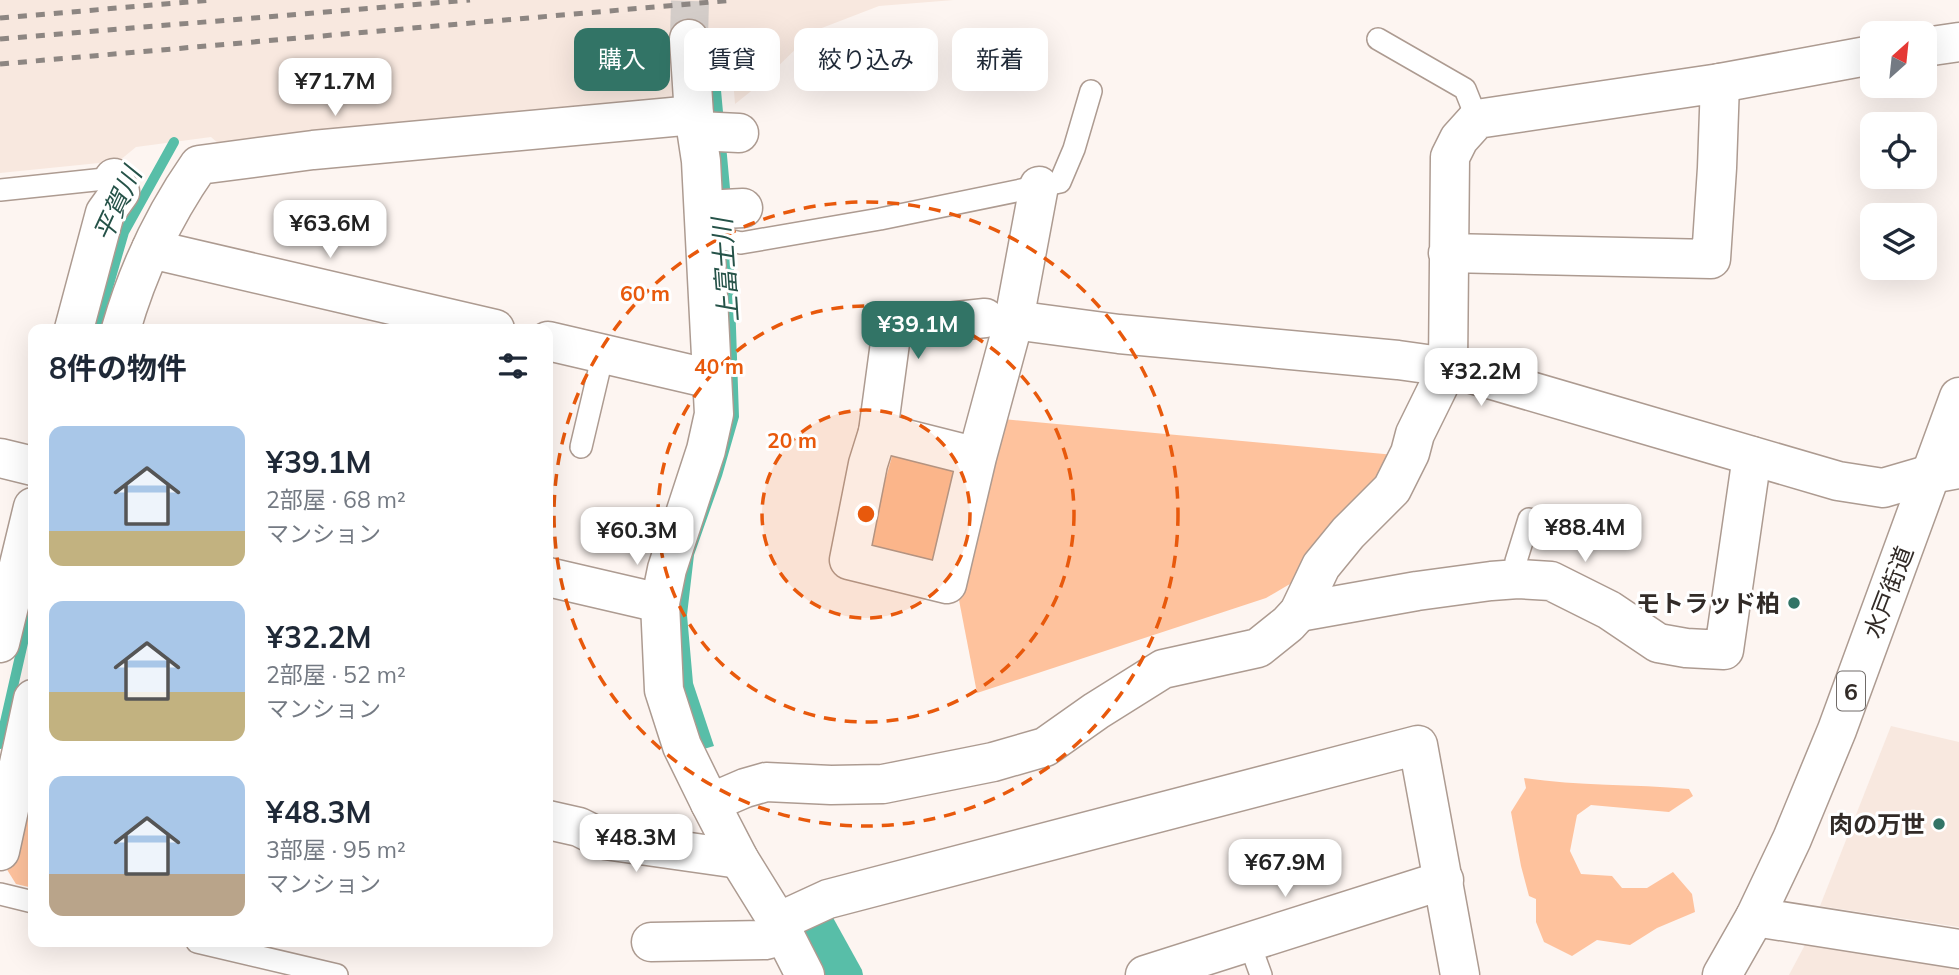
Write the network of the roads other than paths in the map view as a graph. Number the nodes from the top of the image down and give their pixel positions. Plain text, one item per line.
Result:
1 (1378, 39) dead end
2 (1959, 42) edge
3 (1937, 45) edge
4 (1860, 57) edge
5 (1720, 83) junction
6 (694, 91) edge
7 (1091, 92) dead end
8 (1477, 119) junction
9 (697, 126) junction
10 (739, 133) dead end
11 (114, 178) joint
12 (1039, 186) junction
13 (0, 190) edge
14 (720, 221) junction
15 (151, 249) junction
16 (1448, 253) junction
17 (999, 319) junction
18 (76, 324) edge
19 (122, 324) edge
20 (474, 324) edge
21 (553, 342) edge
22 (603, 354) junction
23 (1448, 367) junction
24 (712, 379) junction
25 (1959, 397) edge
26 (878, 432) junction
27 (582, 447) dead end
28 (1752, 456) junction
29 (977, 457) junction
30 (0, 458) edge
31 (28, 465) edge
32 (1945, 472) edge
33 (1529, 519) dead end
34 (28, 528) edge
35 (553, 578) edge
36 (1515, 579) junction
37 (660, 603) junction
38 (1299, 612) junction
39 (0, 643) edge
40 (28, 722) edge
41 (710, 803) junction
42 (553, 821) edge
43 (0, 851) edge
44 (739, 859) junction
45 (1444, 880) junction
46 (0, 894) edge
47 (28, 901) edge
48 (1755, 917) junction
49 (781, 929) junction
50 (651, 942) dead end
51 (218, 947) edge
52 (1959, 949) edge
53 (1255, 958) edge
54 (337, 975) edge
55 (805, 975) edge
56 (1144, 975) edge
57 (1460, 975) edge
58 (1722, 975) edge

1 - 8 lane
2 - 3 main road
4 - 5 main road
5 - 8 main road
5 - 16 main road
6 - 9 main road
7 - 12 lane
8 - 16 main road
9 - 10 main road
9 - 14 main road
9 - 15 main road
11 - 13 lane
11 - 18 main road
12 - 14 lane
12 - 17 main road
14 - 24 main road
15 - 19 main road
15 - 20 main road
16 - 23 main road
17 - 23 main road
17 - 26 main road
17 - 29 main road
21 - 22 main road
22 - 24 main road
22 - 27 lane
23 - 28 main road
23 - 38 main road
24 - 37 main road
25 - 32 main road, 水戸街道 / 6
26 - 29 main road
26 - 29 main road
28 - 32 main road
28 - 36 main road
30 - 31 main road
32 - 48 main road, 水戸街道 / 6
33 - 36 lane
34 - 39 main road
35 - 37 main road
36 - 38 main road
37 - 41 main road
38 - 41 main road
40 - 43 main road
41 - 44 main road
42 - 44 main road
44 - 49 main road
45 - 49 main road
45 - 53 main road
45 - 57 main road
46 - 47 lane
48 - 52 main road
48 - 58 main road, 水戸街道 / 6
49 - 50 main road
49 - 55 main road
51 - 54 lane
53 - 56 main road

